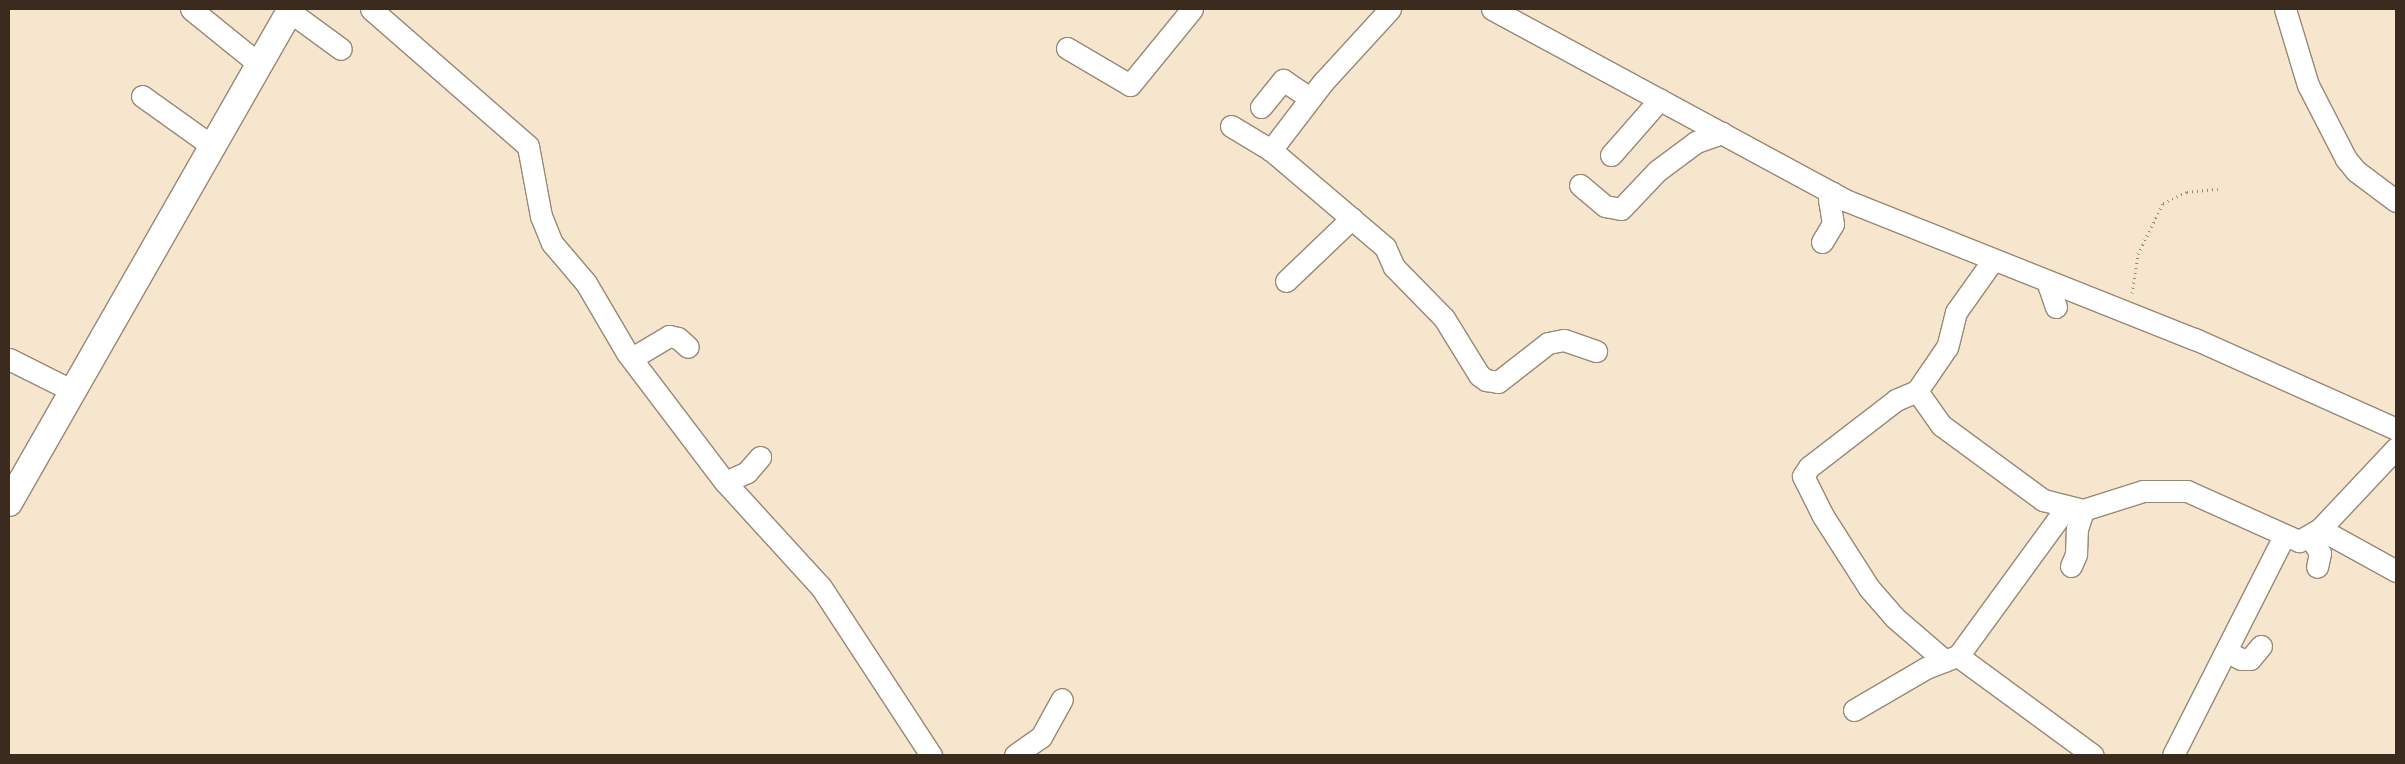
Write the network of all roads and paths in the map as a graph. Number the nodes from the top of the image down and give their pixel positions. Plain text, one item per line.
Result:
1 (191, 9) edge
2 (371, 9) edge
3 (1192, 9) edge
4 (1390, 9) edge
5 (1492, 9) edge
6 (2285, 9) edge
7 (290, 10) edge
8 (1067, 48) dead end
9 (341, 49) dead end
10 (259, 64) junction
11 (142, 96) dead end
12 (1310, 98) junction
13 (1660, 99) junction
14 (1261, 107) dead end
15 (1231, 126) dead end
16 (1722, 133) junction
17 (212, 146) junction
18 (1271, 150) junction
19 (1611, 155) dead end
20 (1580, 185) dead end
21 (2218, 189) dead end
22 (1833, 193) junction
23 (2396, 201) edge
24 (1352, 218) junction
25 (1822, 242) dead end
26 (1993, 260) junction
27 (1286, 281) dead end
28 (2062, 287) junction
29 (2056, 308) dead end
30 (2129, 313) junction
31 (688, 347) dead end
32 (1596, 351) dead end
33 (632, 358) junction
34 (9, 359) edge
35 (71, 390) junction
36 (1917, 391) junction
37 (2396, 429) edge
38 (2396, 448) edge
39 (760, 457) dead end
40 (725, 482) junction
41 (9, 502) edge
42 (2074, 509) junction
43 (2315, 533) junction
44 (2284, 536) junction
45 (2071, 566) dead end
46 (2317, 567) dead end
47 (2396, 571) edge
48 (2261, 646) dead end
49 (2226, 651) junction
50 (1951, 658) junction
51 (1062, 698) dead end
52 (1854, 710) dead end
53 (931, 755) edge
54 (1015, 755) edge
55 (2093, 755) edge
56 (2173, 755) edge

1 - 10 street
2 - 33 street
3 - 8 street
4 - 12 street
5 - 13 street
6 - 23 street
7 - 9 street
7 - 10 main road
10 - 17 main road
11 - 17 street
12 - 14 street
12 - 18 street
13 - 16 street
13 - 19 street
15 - 18 street
16 - 20 street
16 - 22 street
17 - 35 main road
18 - 24 street
21 - 30 path
22 - 25 street
22 - 26 street
24 - 27 street
24 - 32 street
26 - 28 street
26 - 36 street
28 - 29 street
28 - 30 street
30 - 37 street
31 - 33 street
33 - 40 street
34 - 35 street
35 - 41 main road
36 - 42 street
36 - 50 street
38 - 43 street
39 - 40 street
40 - 53 street
42 - 44 street
42 - 45 street
42 - 50 street
43 - 44 street
43 - 46 street
43 - 47 street
44 - 49 street
48 - 49 street
49 - 56 street
50 - 52 street
50 - 55 street
51 - 54 street

